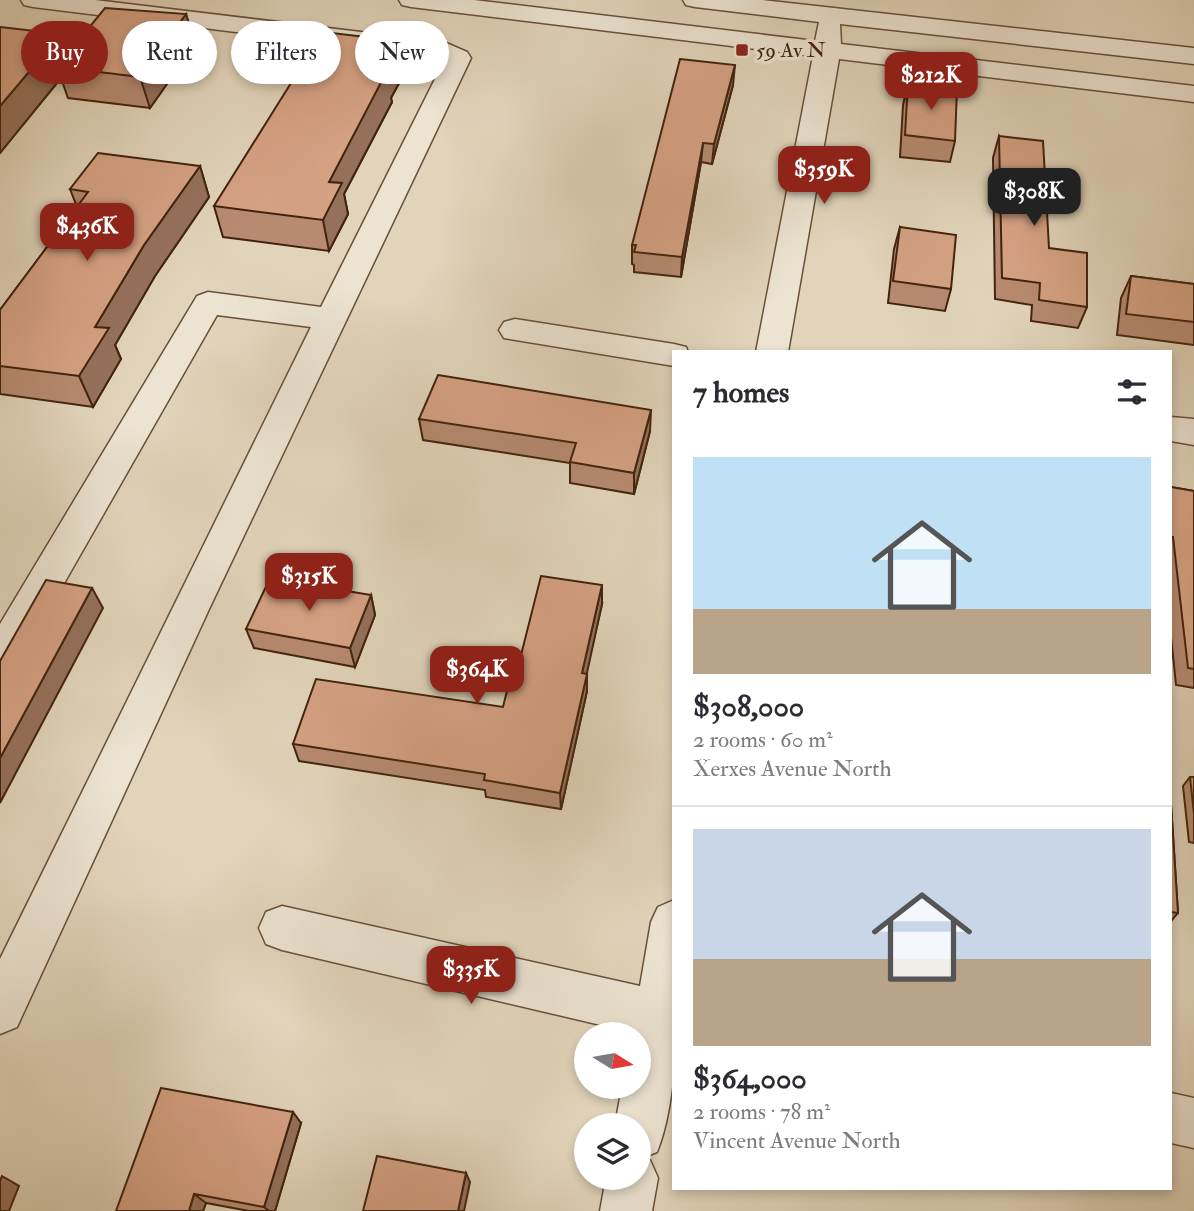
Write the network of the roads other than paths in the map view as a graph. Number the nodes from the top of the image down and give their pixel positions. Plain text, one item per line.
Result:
1 (33, 0) edge
2 (411, 0) edge
3 (695, 0) edge
4 (830, 8) edge
5 (827, 52) junction
6 (1194, 56) edge
7 (1194, 94) edge
8 (331, 319) junction
9 (515, 330) dead end
10 (772, 350) edge
11 (672, 355) edge
12 (1172, 429) edge
13 (1194, 432) edge
14 (0, 659) edge
15 (282, 928) dead end
16 (672, 945) edge
17 (0, 1010) edge
18 (666, 1015) edge
19 (644, 1113) edge
20 (1172, 1118) edge
21 (1194, 1122) edge
22 (630, 1190) edge
23 (626, 1211) edge

1 - 8 street
2 - 5 street
3 - 4 street
4 - 5 street
4 - 6 street
5 - 7 street
5 - 10 street
8 - 14 street
8 - 17 street
9 - 11 street
12 - 13 street
15 - 18 street
16 - 18 street
18 - 19 street
20 - 21 street
22 - 23 street

